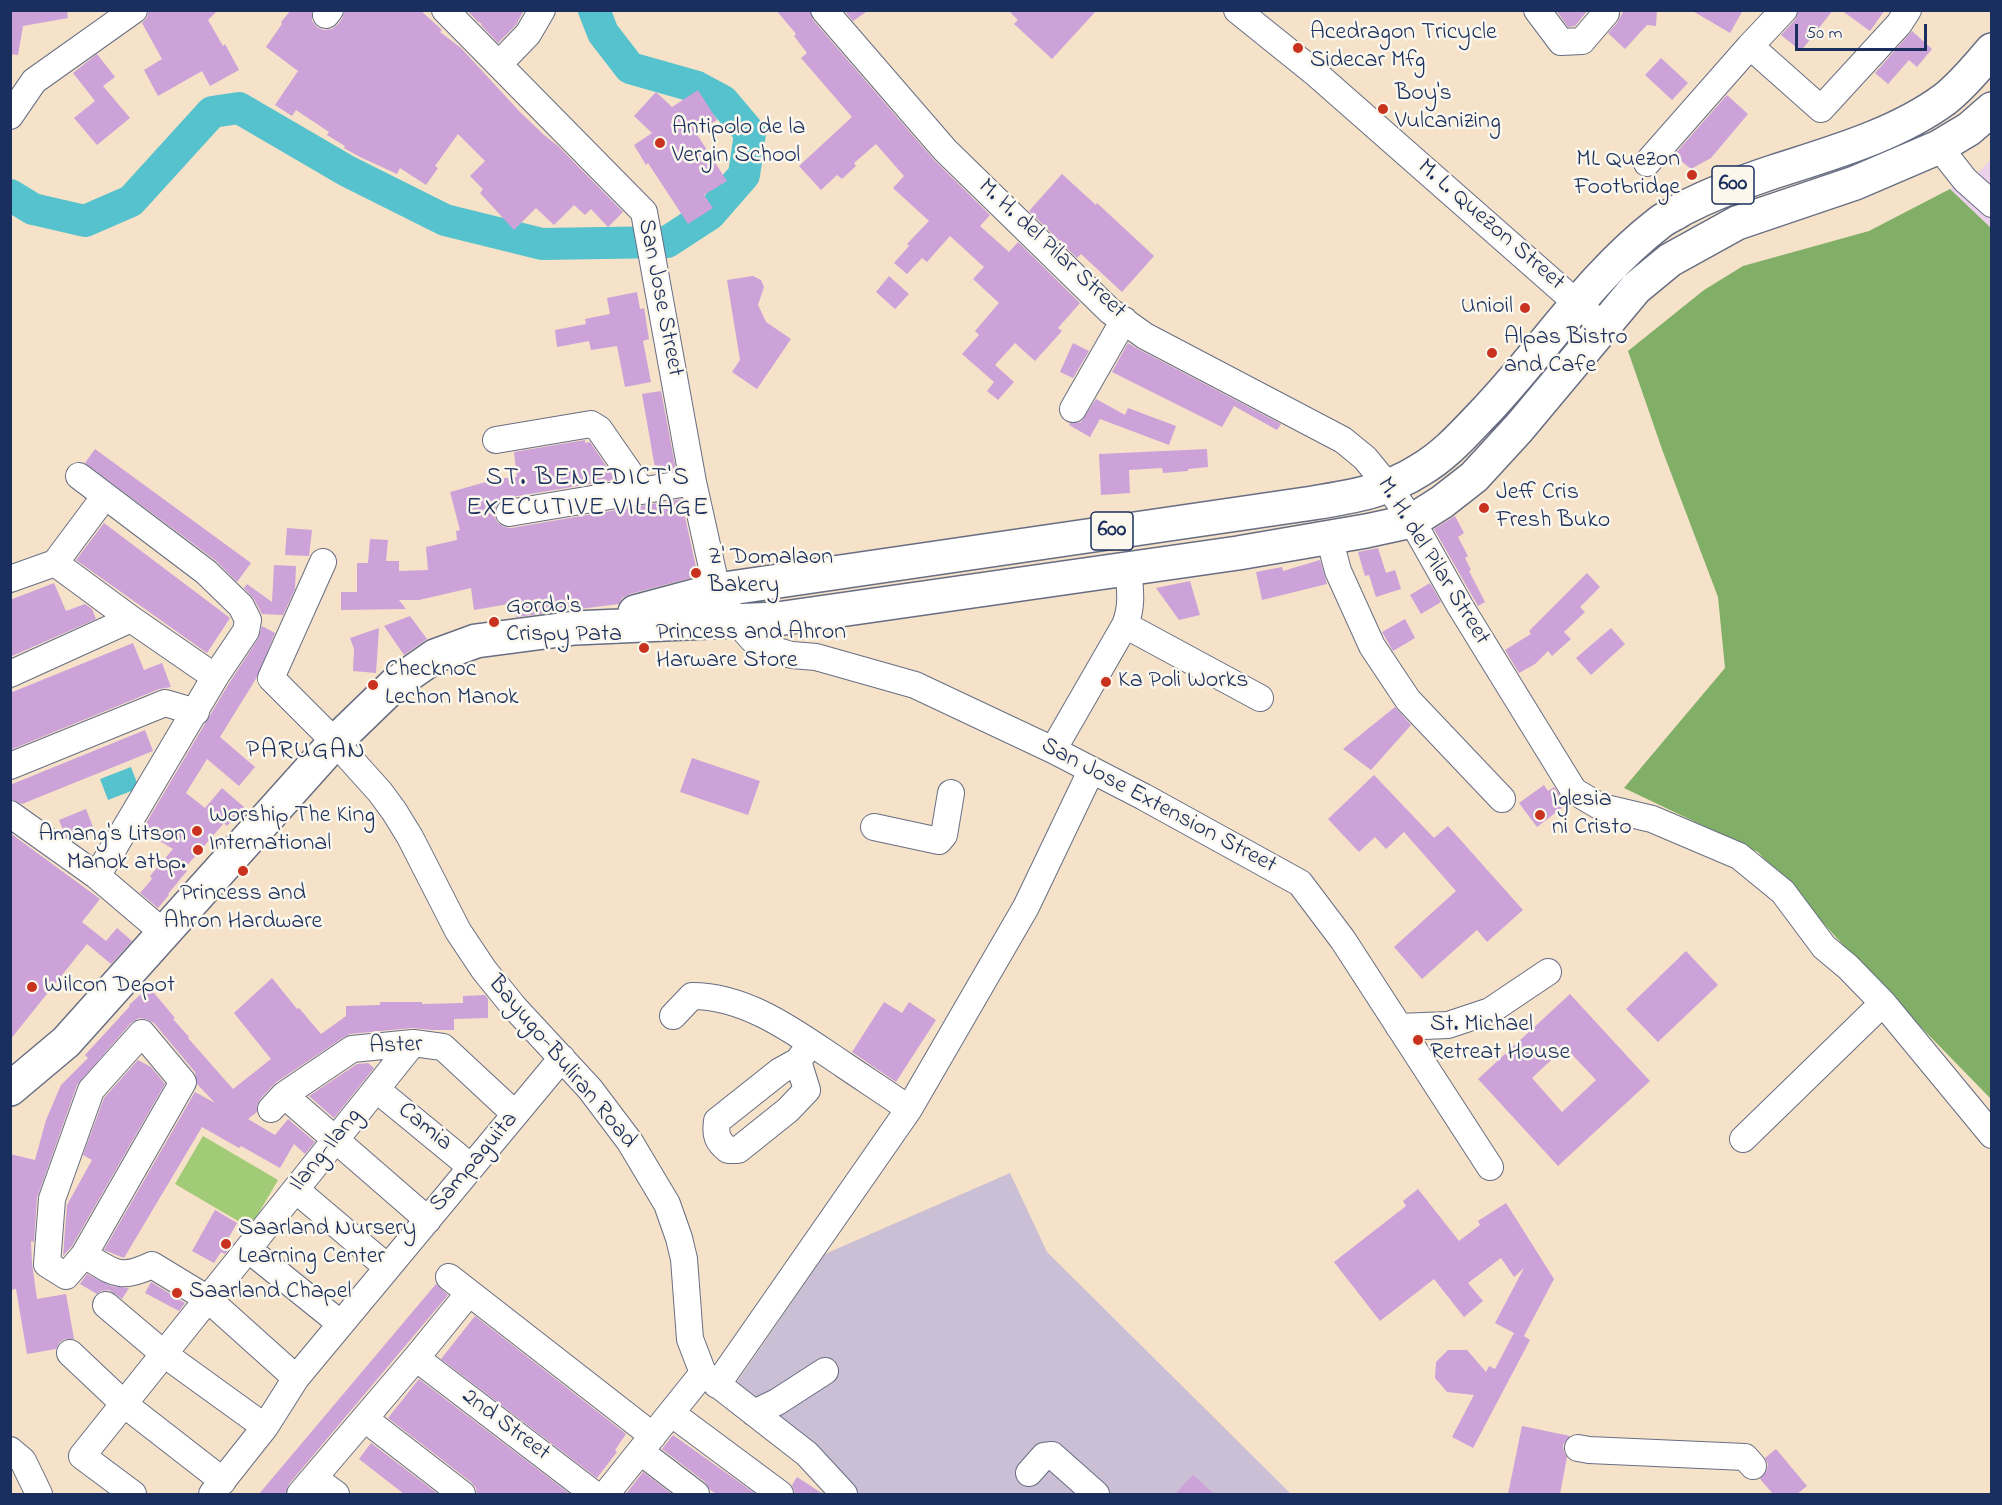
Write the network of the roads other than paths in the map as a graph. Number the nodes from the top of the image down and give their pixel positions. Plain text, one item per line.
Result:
1 (134, 10) edge
2 (445, 10) edge
3 (542, 10) edge
4 (824, 10) edge
5 (1237, 10) edge
6 (1537, 10) edge
7 (1606, 10) edge
8 (1785, 10) edge
9 (1908, 10) edge
10 (1750, 46) junction
11 (1992, 50) edge
12 (500, 64) junction
13 (1992, 109) edge
14 (1919, 115) junction
15 (10, 116) edge
16 (1939, 147) junction
17 (1647, 163) dead end
18 (1992, 204) edge
19 (1577, 303) junction
20 (1124, 320) junction
21 (1604, 327) junction
22 (1073, 409) dead end
23 (496, 440) dead end
24 (79, 476) dead end
25 (693, 482) junction
26 (1388, 486) junction
27 (642, 491) junction
28 (105, 496) junction
29 (509, 513) dead end
30 (1412, 520) junction
31 (1329, 537) junction
32 (323, 562) dead end
33 (55, 564) junction
34 (1128, 568) junction
35 (10, 579) edge
36 (717, 590) junction
37 (131, 619) junction
38 (736, 621) junction
39 (1125, 625) junction
40 (576, 628) junction
41 (10, 674) edge
42 (215, 677) junction
43 (1260, 698) dead end
44 (196, 712) junction
45 (335, 742) junction
46 (1053, 750) junction
47 (10, 766) edge
48 (1091, 771) junction
49 (951, 793) dead end
50 (1502, 799) dead end
51 (10, 814) edge
52 (874, 827) dead end
53 (97, 876) junction
54 (164, 933) junction
55 (1548, 972) dead end
56 (1883, 1003) junction
57 (672, 1016) dead end
58 (1399, 1027) junction
59 (413, 1043) junction
60 (561, 1058) junction
61 (10, 1089) edge
62 (376, 1089) junction
63 (909, 1109) junction
64 (515, 1114) junction
65 (1992, 1135) edge
66 (336, 1140) junction
67 (1743, 1140) dead end
68 (471, 1167) junction
69 (1490, 1167) dead end
70 (296, 1190) junction
71 (428, 1220) junction
72 (248, 1249) junction
73 (84, 1255) junction
74 (387, 1267) junction
75 (449, 1277) dead end
76 (469, 1293) junction
77 (208, 1299) junction
78 (106, 1305) dead end
79 (341, 1324) junction
80 (70, 1353) dead end
81 (164, 1354) junction
82 (416, 1358) junction
83 (825, 1371) dead end
84 (296, 1378) junction
85 (710, 1379) junction
86 (124, 1404) junction
87 (670, 1413) junction
88 (754, 1413) junction
89 (365, 1419) junction
90 (265, 1427) junction
91 (647, 1444) junction
92 (1578, 1448) dead end
93 (10, 1450) edge
94 (1753, 1466) dead end
95 (1029, 1473) dead end
96 (307, 1486) edge
97 (217, 1488) edge
98 (835, 1491) edge
99 (39, 1494) edge
100 (133, 1494) edge
101 (336, 1494) edge
102 (462, 1494) edge
103 (594, 1494) edge
104 (606, 1494) edge
105 (696, 1494) edge
106 (780, 1494) edge
107 (1096, 1494) edge

1 - 15 street
2 - 12 street, San Jose Street
3 - 12 street
4 - 20 street, M. H. del Pilar Street
5 - 19 street, M. L. Quezon Street
6 - 7 street
8 - 10 street
9 - 10 street
10 - 17 street
11 - 14 main road, 600
12 - 25 street, San Jose Street
13 - 16 main road, 600
14 - 16 main road
14 - 19 main road, 600
16 - 18 street
16 - 21 main road, 600
19 - 21 street, M. L. Quezon Street
19 - 26 main road, 600
20 - 22 street
20 - 26 street, M. H. del Pilar Street
21 - 30 main road, 600
23 - 27 street
24 - 28 street
25 - 27 street
25 - 36 street, San Jose Street
26 - 30 street, M. H. del Pilar Street
26 - 36 main road, 600
27 - 29 street
28 - 33 street
28 - 42 street
30 - 31 main road, 600
30 - 56 street, M. H. del Pilar Street
31 - 34 main road, 600
31 - 50 street
32 - 45 street, Bayugo-Buliran Road
33 - 35 street
33 - 37 street
34 - 38 main road, 600
34 - 39 street
36 - 38 street, San Jose Extension Street
36 - 40 main road, 600
37 - 41 street
37 - 42 street
38 - 40 main road, 600
38 - 46 street, San Jose Extension Street
39 - 43 street
39 - 46 street
40 - 45 main road, 600
42 - 44 street
44 - 47 street
44 - 53 street
45 - 54 main road, 600
45 - 60 street, Bayugo-Buliran Road
46 - 48 street, San Jose Extension Street
48 - 58 street, San Jose Extension Street
48 - 63 street
49 - 52 street
51 - 53 street
53 - 54 street
54 - 61 main road, 600
55 - 58 street
56 - 65 street, M. H. del Pilar Street
56 - 67 street
57 - 63 street
58 - 69 street, San Jose Extension Street
59 - 62 street, Ilang-Ilang
59 - 64 street, Aster
59 - 66 street, Aster
60 - 64 street, Sampaguita
60 - 85 street, Bayugo-Buliran Road
62 - 66 street, Ilang-Ilang
62 - 68 street, Camia
63 - 85 street
64 - 68 street, Sampaguita
66 - 70 street, Ilang-Ilang
66 - 71 street
68 - 71 street, Sampaguita
70 - 72 street, Ilang-Ilang
70 - 74 street
71 - 74 street, Sampaguita
72 - 77 street, Ilang-Ilang
72 - 79 street
73 - 73 street
73 - 77 street
74 - 79 street, Sampaguita
75 - 76 street
76 - 82 street
76 - 91 street
77 - 81 street, Ilang-Ilang
77 - 84 street
78 - 81 street
79 - 84 street, Sampaguita
80 - 86 street
81 - 86 street, Ilang-Ilang
81 - 90 street
82 - 89 street
82 - 103 street, 2nd Street
83 - 88 street
84 - 90 street, Sampaguita
85 - 87 street
85 - 88 street
86 - 97 street
86 - 100 street, Ilang-Ilang
87 - 91 street
87 - 106 street
88 - 98 street
89 - 96 street
89 - 102 street
90 - 97 street, Sampaguita
91 - 104 street
91 - 105 street
92 - 94 street
93 - 99 street
95 - 107 street
96 - 101 street

